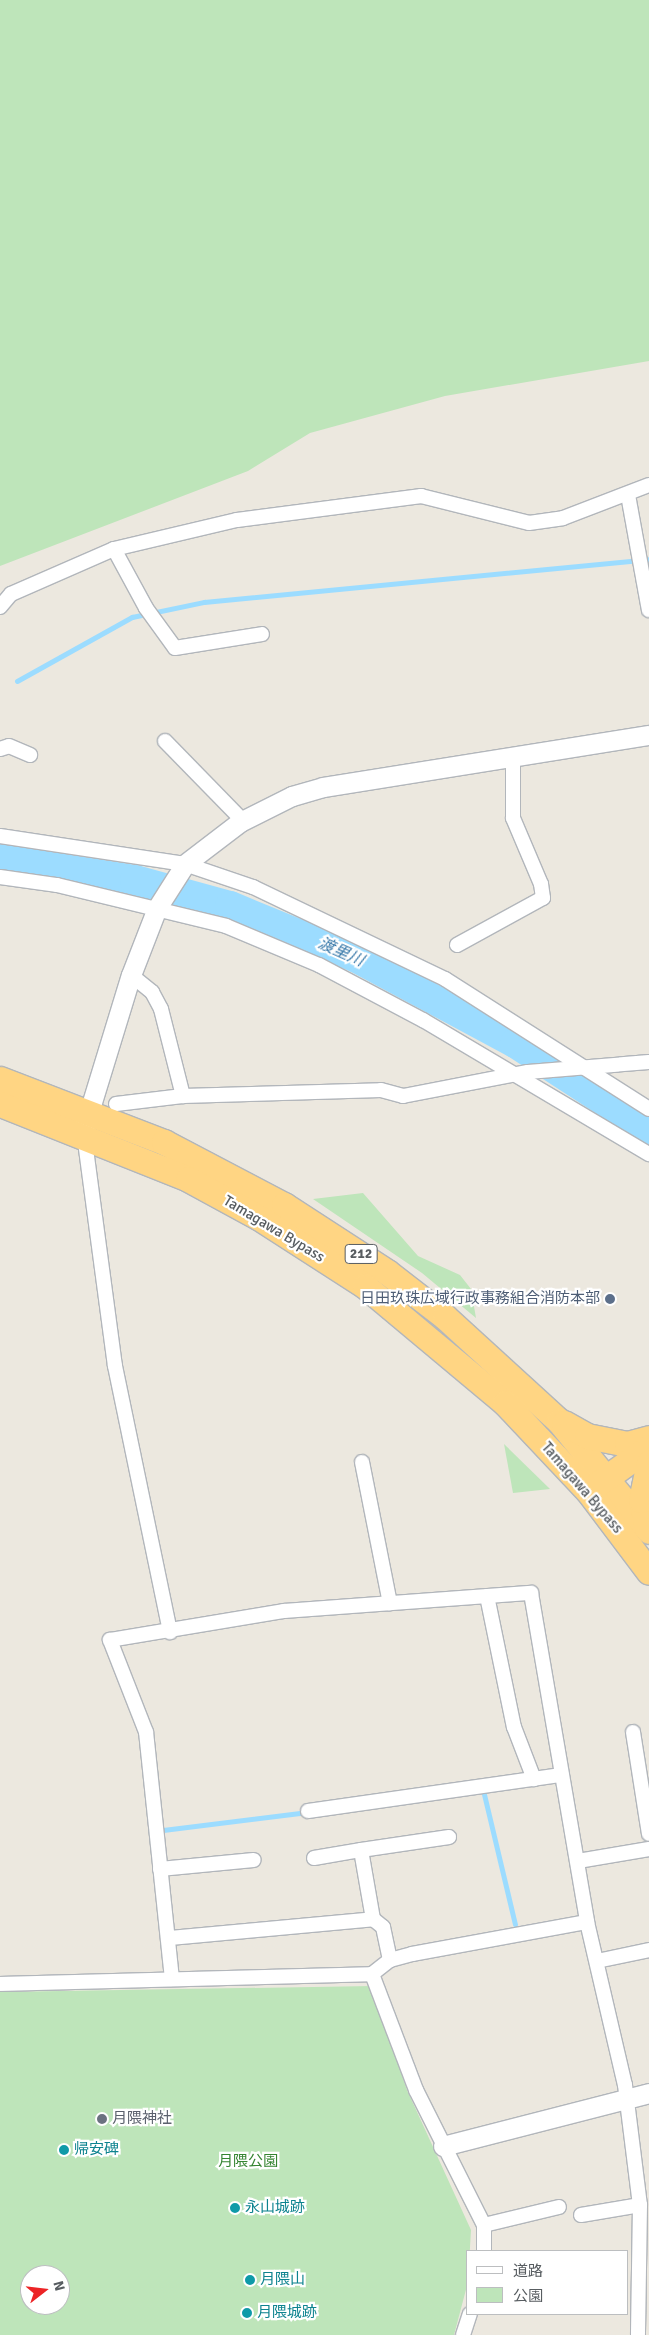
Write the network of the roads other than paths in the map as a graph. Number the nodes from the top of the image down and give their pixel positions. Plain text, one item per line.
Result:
1 (649, 485) edge
2 (628, 495) junction
3 (114, 549) junction
4 (0, 608) edge
5 (649, 610) edge
6 (262, 634) dead end
7 (649, 735) edge
8 (165, 741) dead end
9 (0, 749) edge
10 (30, 755) dead end
11 (513, 757) junction
12 (243, 821) junction
13 (0, 836) edge
14 (185, 864) junction
15 (0, 877) edge
16 (157, 908) junction
17 (457, 945) dead end
18 (131, 975) junction
19 (649, 1062) edge
20 (590, 1067) junction
21 (522, 1073) junction
22 (0, 1079) edge
23 (183, 1096) junction
24 (0, 1104) edge
25 (116, 1104) dead end
26 (649, 1108) edge
27 (86, 1123) junction
28 (649, 1154) edge
29 (559, 1421) junction
30 (649, 1438) edge
31 (649, 1447) edge
32 (362, 1462) dead end
33 (649, 1464) edge
34 (596, 1485) junction
35 (648, 1530) edge
36 (649, 1572) edge
37 (487, 1596) junction
38 (390, 1603) junction
39 (170, 1632) junction
40 (633, 1732) dead end
41 (561, 1775) junction
42 (534, 1779) junction
43 (308, 1811) dead end
44 (649, 1834) edge
45 (448, 1837) dead end
46 (649, 1849) edge
47 (361, 1850) junction
48 (314, 1858) dead end
49 (254, 1860) dead end
50 (578, 1861) junction
51 (160, 1869) junction
52 (373, 1919) junction
53 (588, 1922) junction
54 (170, 1938) junction
55 (649, 1950) edge
56 (390, 1960) junction
57 (597, 1961) junction
58 (372, 1974) junction
59 (172, 1979) junction
60 (0, 1984) edge
61 (649, 2093) edge
62 (627, 2099) junction
63 (443, 2146) junction
64 (559, 2207) dead end
65 (643, 2208) edge
66 (581, 2215) dead end
67 (484, 2225) junction
68 (484, 2250) edge
69 (645, 2271) edge
70 (470, 2315) edge
71 (462, 2335) edge
72 (638, 2335) edge

1 - 2 street
2 - 3 street
2 - 5 street
3 - 4 street
3 - 6 street
7 - 11 street
8 - 12 street
9 - 10 street
11 - 12 street
11 - 17 street
12 - 14 street
13 - 14 street
14 - 16 street
14 - 20 street
15 - 16 street
16 - 18 street
16 - 21 street
18 - 23 street
18 - 27 street
19 - 20 street
20 - 21 street
20 - 26 street
21 - 23 street
21 - 28 street
22 - 27 highway, Tamagawa Bypass / 212
23 - 25 street
24 - 27 highway, Tamagawa Bypass / 212
27 - 29 highway, Tamagawa Bypass / 212
27 - 34 highway, Tamagawa Bypass / 212
27 - 39 street
29 - 30 highway
29 - 34 highway, Tamagawa Bypass / 212
31 - 34 highway
32 - 38 street
33 - 35 highway
34 - 35 highway, Tamagawa Bypass / 212
34 - 36 highway, Tamagawa Bypass / 212
37 - 38 street
37 - 41 street
37 - 42 street
38 - 39 street
39 - 51 street
40 - 44 street
41 - 42 street
41 - 50 street
42 - 43 street
45 - 47 street
46 - 50 street
47 - 48 street
47 - 52 street
49 - 51 street
50 - 53 street
51 - 54 street
52 - 54 street
52 - 56 street
53 - 56 street
53 - 57 street
54 - 59 street
55 - 57 street
56 - 58 street
57 - 62 street
58 - 59 street
58 - 63 street
59 - 60 street
61 - 62 street
62 - 63 street
62 - 65 street
63 - 67 street
64 - 67 street
65 - 66 street
65 - 69 street
67 - 68 street
69 - 72 street
70 - 71 street

